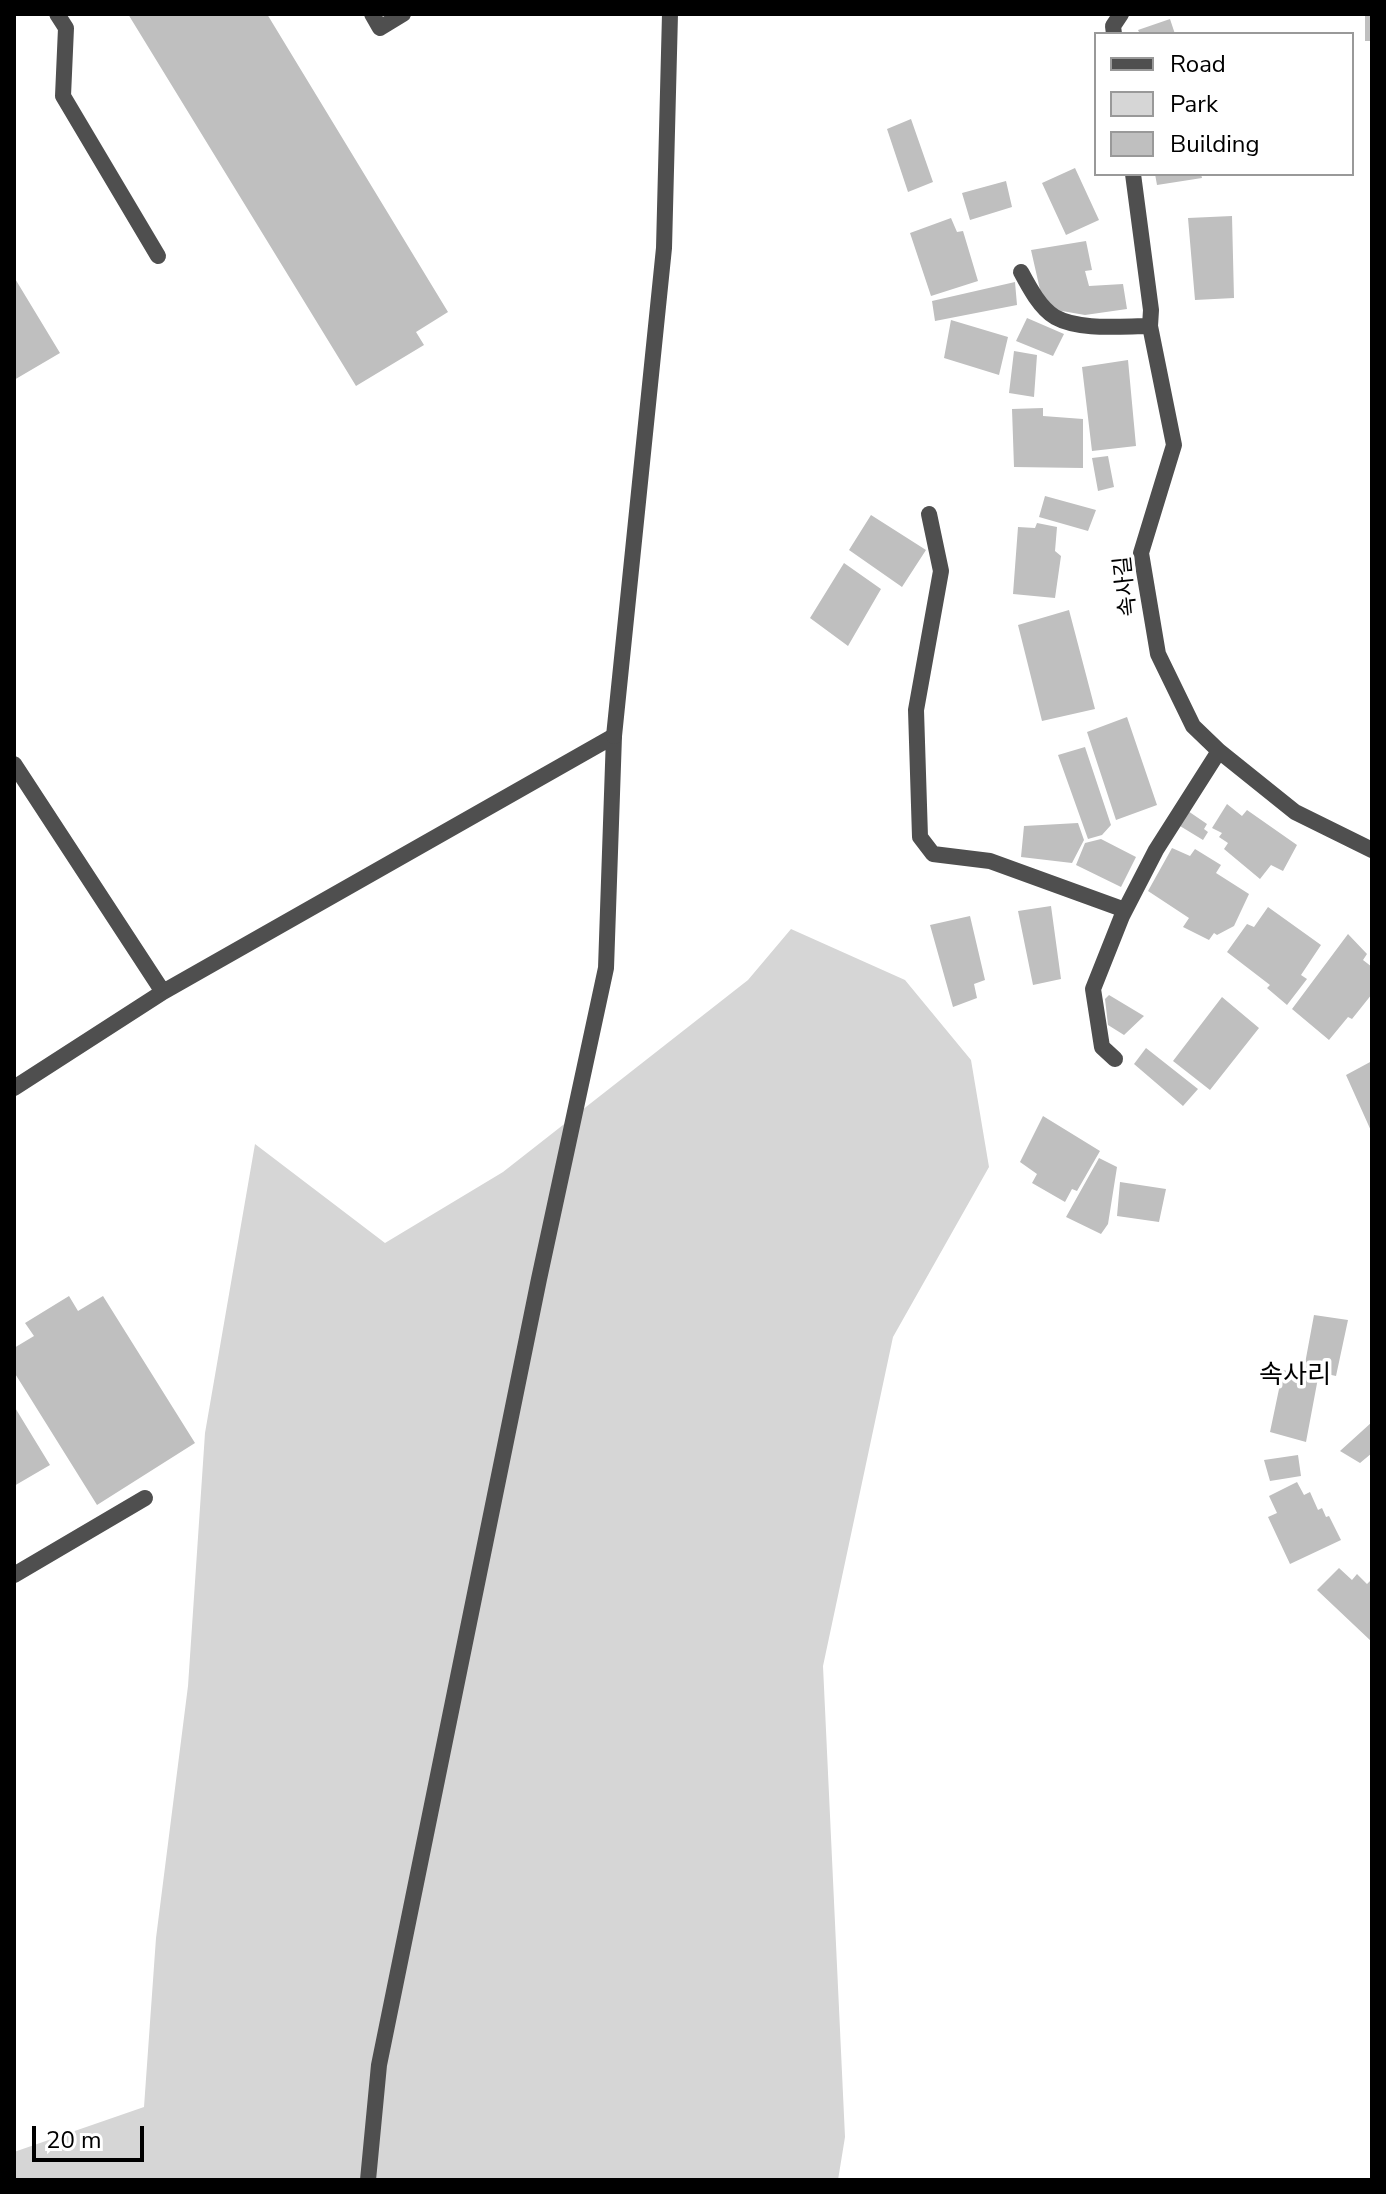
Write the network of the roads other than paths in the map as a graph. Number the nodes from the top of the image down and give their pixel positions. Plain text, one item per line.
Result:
1 (57, 14) edge
2 (372, 14) edge
3 (403, 14) edge
4 (670, 14) edge
5 (1121, 14) edge
6 (1114, 32) edge
7 (1133, 176) edge
8 (158, 256) dead end
9 (1021, 272) dead end
10 (1150, 326) junction
11 (929, 514) dead end
12 (614, 736) junction
13 (1219, 751) junction
14 (14, 764) edge
15 (1372, 850) edge
16 (1125, 910) junction
17 (163, 992) junction
18 (1115, 1059) dead end
19 (14, 1088) edge
20 (145, 1498) dead end
21 (14, 1575) edge
22 (368, 2180) edge

1 - 8 street
2 - 3 street
4 - 12 street
5 - 6 street
7 - 10 street, 속사길
9 - 10 street
10 - 13 street, 속사길
11 - 16 street
12 - 17 street
12 - 22 street
13 - 15 street, 속사길
13 - 16 street
14 - 17 street
16 - 18 street
17 - 19 street
20 - 21 street

